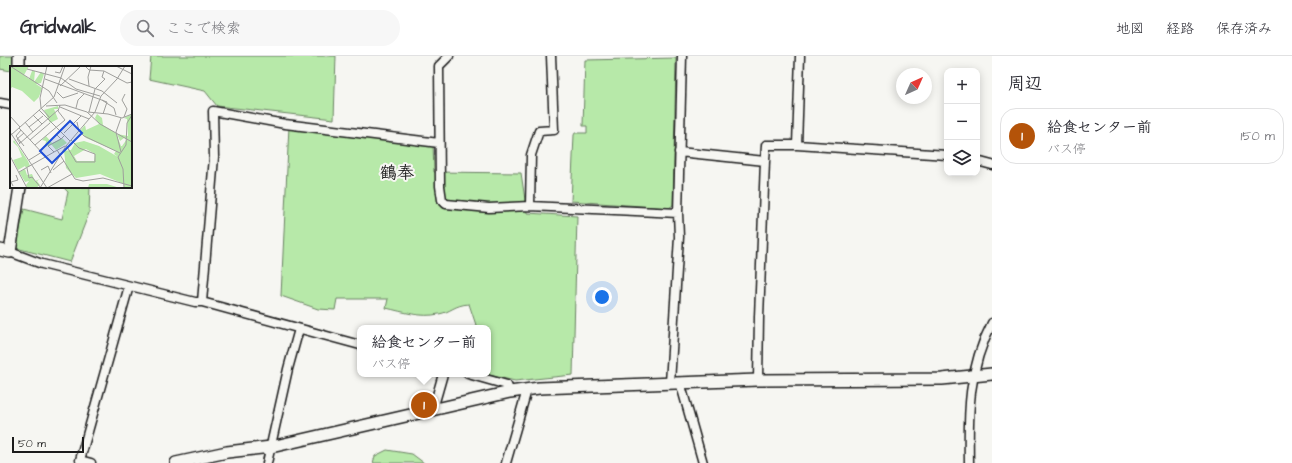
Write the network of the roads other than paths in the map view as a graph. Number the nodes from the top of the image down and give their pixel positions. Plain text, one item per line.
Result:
1 (449, 56) edge
2 (550, 56) edge
3 (682, 56) edge
4 (800, 56) edge
5 (0, 103) edge
6 (10, 105) edge
7 (439, 143) junction
8 (797, 145) junction
9 (679, 152) junction
10 (944, 155) edge
11 (765, 161) junction
12 (980, 162) edge
13 (992, 165) edge
14 (20, 188) edge
15 (530, 206) junction
16 (678, 213) junction
17 (5, 251) edge
18 (129, 286) junction
19 (202, 302) junction
20 (992, 323) edge
21 (299, 329) junction
22 (357, 344) edge
23 (992, 374) edge
24 (442, 377) edge
25 (479, 377) edge
26 (972, 377) junction
27 (758, 380) junction
28 (675, 383) junction
29 (527, 390) junction
30 (510, 392) junction
31 (437, 409) junction
32 (271, 447) junction
33 (91, 463) edge
34 (176, 463) edge
35 (267, 463) edge
36 (506, 463) edge
37 (703, 463) edge
38 (969, 463) edge

1 - 7 street
2 - 15 street
3 - 9 street
4 - 8 street
5 - 6 street
7 - 15 street
7 - 19 street
8 - 10 street
8 - 11 street
9 - 11 street
9 - 16 street
11 - 27 street
12 - 13 street
14 - 17 street
15 - 16 street
16 - 28 street
17 - 18 street
18 - 19 street
18 - 33 street
19 - 21 street
20 - 26 street
21 - 22 street
21 - 32 street
23 - 26 street
24 - 31 street
25 - 30 street
26 - 27 street
26 - 38 street
27 - 28 street
28 - 29 street
28 - 37 street
29 - 30 street
29 - 36 street
30 - 31 street
31 - 32 street
32 - 34 street
32 - 35 street

